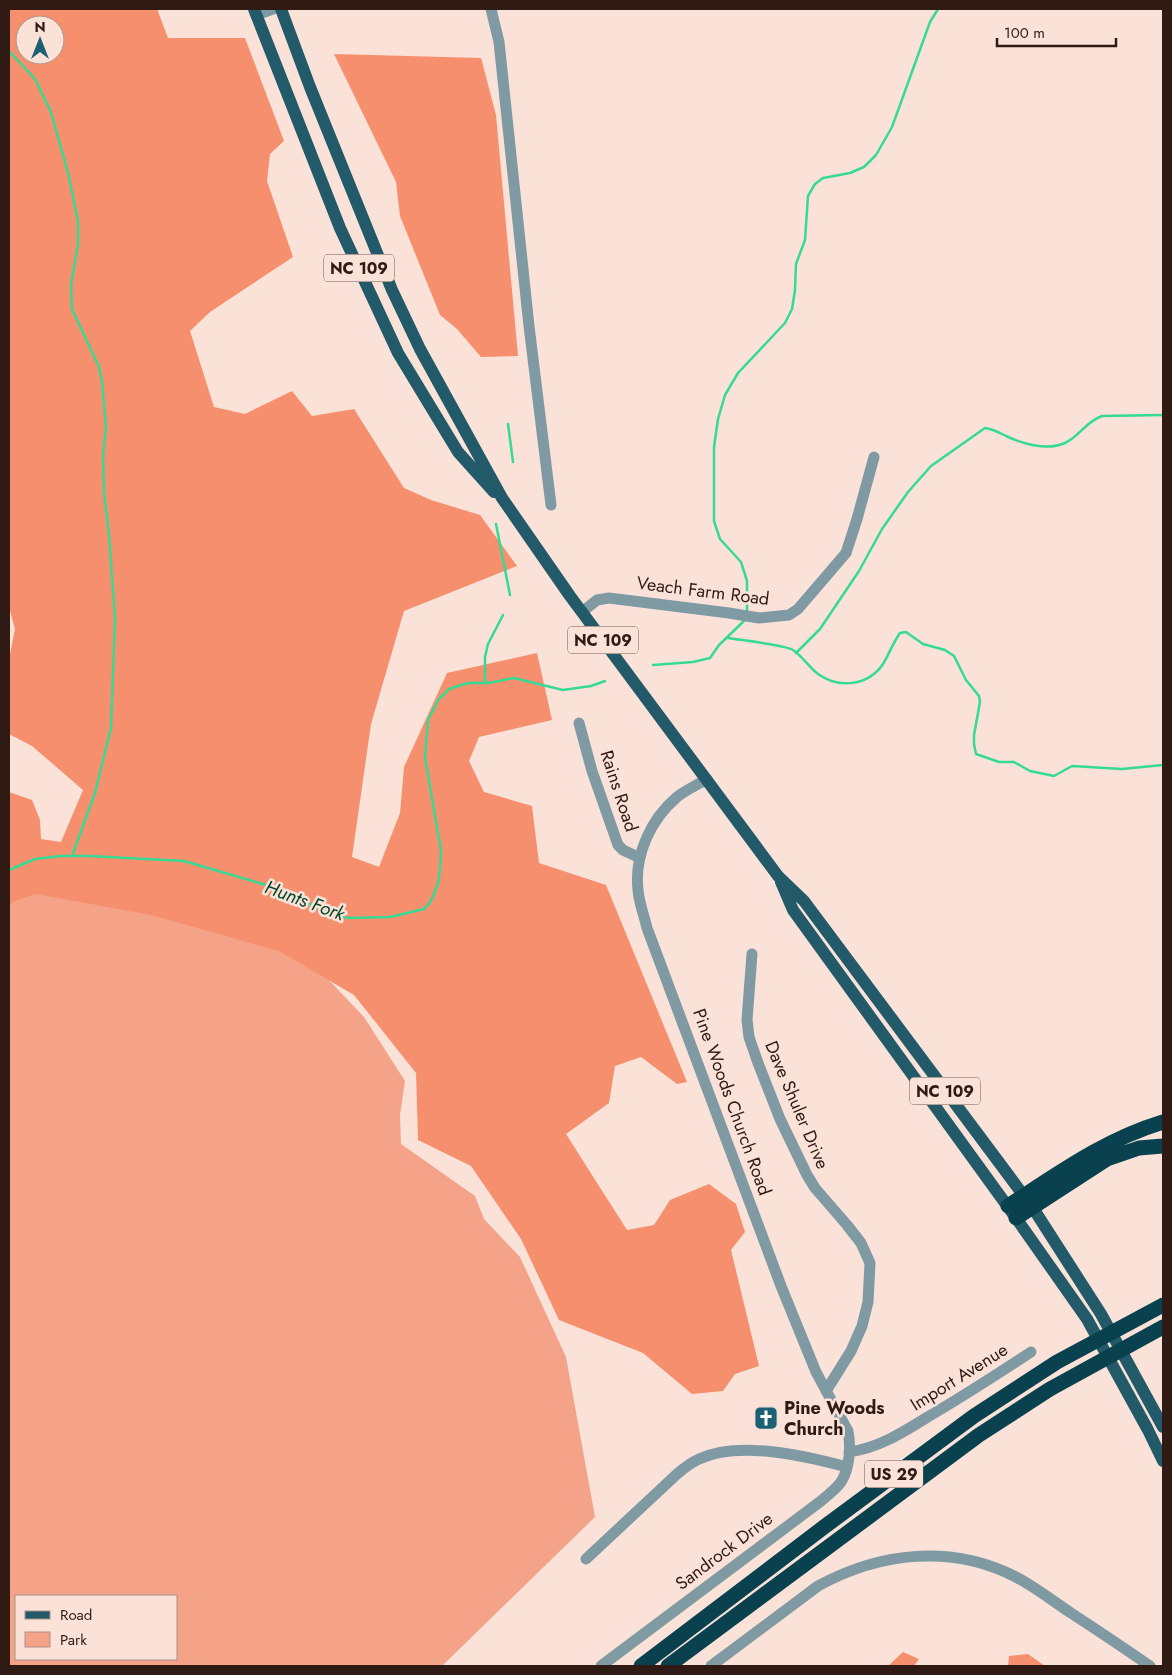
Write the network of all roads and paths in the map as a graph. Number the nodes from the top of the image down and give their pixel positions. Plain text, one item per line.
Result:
1 (273, 9) edge
2 (280, 9) edge
3 (491, 9) edge
4 (255, 12) edge
5 (874, 457) dead end
6 (502, 498) junction
7 (551, 505) dead end
8 (582, 612) junction
9 (579, 723) dead end
10 (707, 778) junction
11 (640, 858) junction
12 (778, 876) junction
13 (752, 954) dead end
14 (1163, 1122) edge
15 (1163, 1146) edge
16 (1028, 1202) junction
17 (1012, 1212) junction
18 (1159, 1306) edge
19 (1163, 1327) edge
20 (1031, 1352) dead end
21 (826, 1391) junction
22 (1163, 1427) edge
23 (850, 1452) junction
24 (1163, 1461) edge
25 (847, 1467) junction
26 (586, 1559) dead end
27 (601, 1666) edge
28 (641, 1666) edge
29 (668, 1666) edge
30 (712, 1666) edge
31 (1150, 1666) edge

1 - 4 street
2 - 6 main road, NC 109
3 - 7 street
4 - 6 main road, NC 109
5 - 8 street, Veach Farm Road
6 - 8 main road, NC 109
8 - 10 main road, NC 109
9 - 11 street, Rains Road
10 - 11 street, Pine Woods Church Road
10 - 12 main road, NC 109
11 - 21 street, Pine Woods Church Road
12 - 16 main road, NC 109
12 - 17 main road, NC 109
13 - 21 street, Dave Shuler Drive
14 - 16 highway
15 - 16 highway
16 - 17 highway
16 - 22 main road, NC 109
17 - 24 main road, NC 109
18 - 28 highway, US 29
19 - 29 highway, US 29
20 - 23 street, Import Avenue
21 - 23 street, Pine Woods Church Road
23 - 25 street, Sandrock Drive
25 - 26 street
25 - 27 street, Sandrock Drive
30 - 31 street

